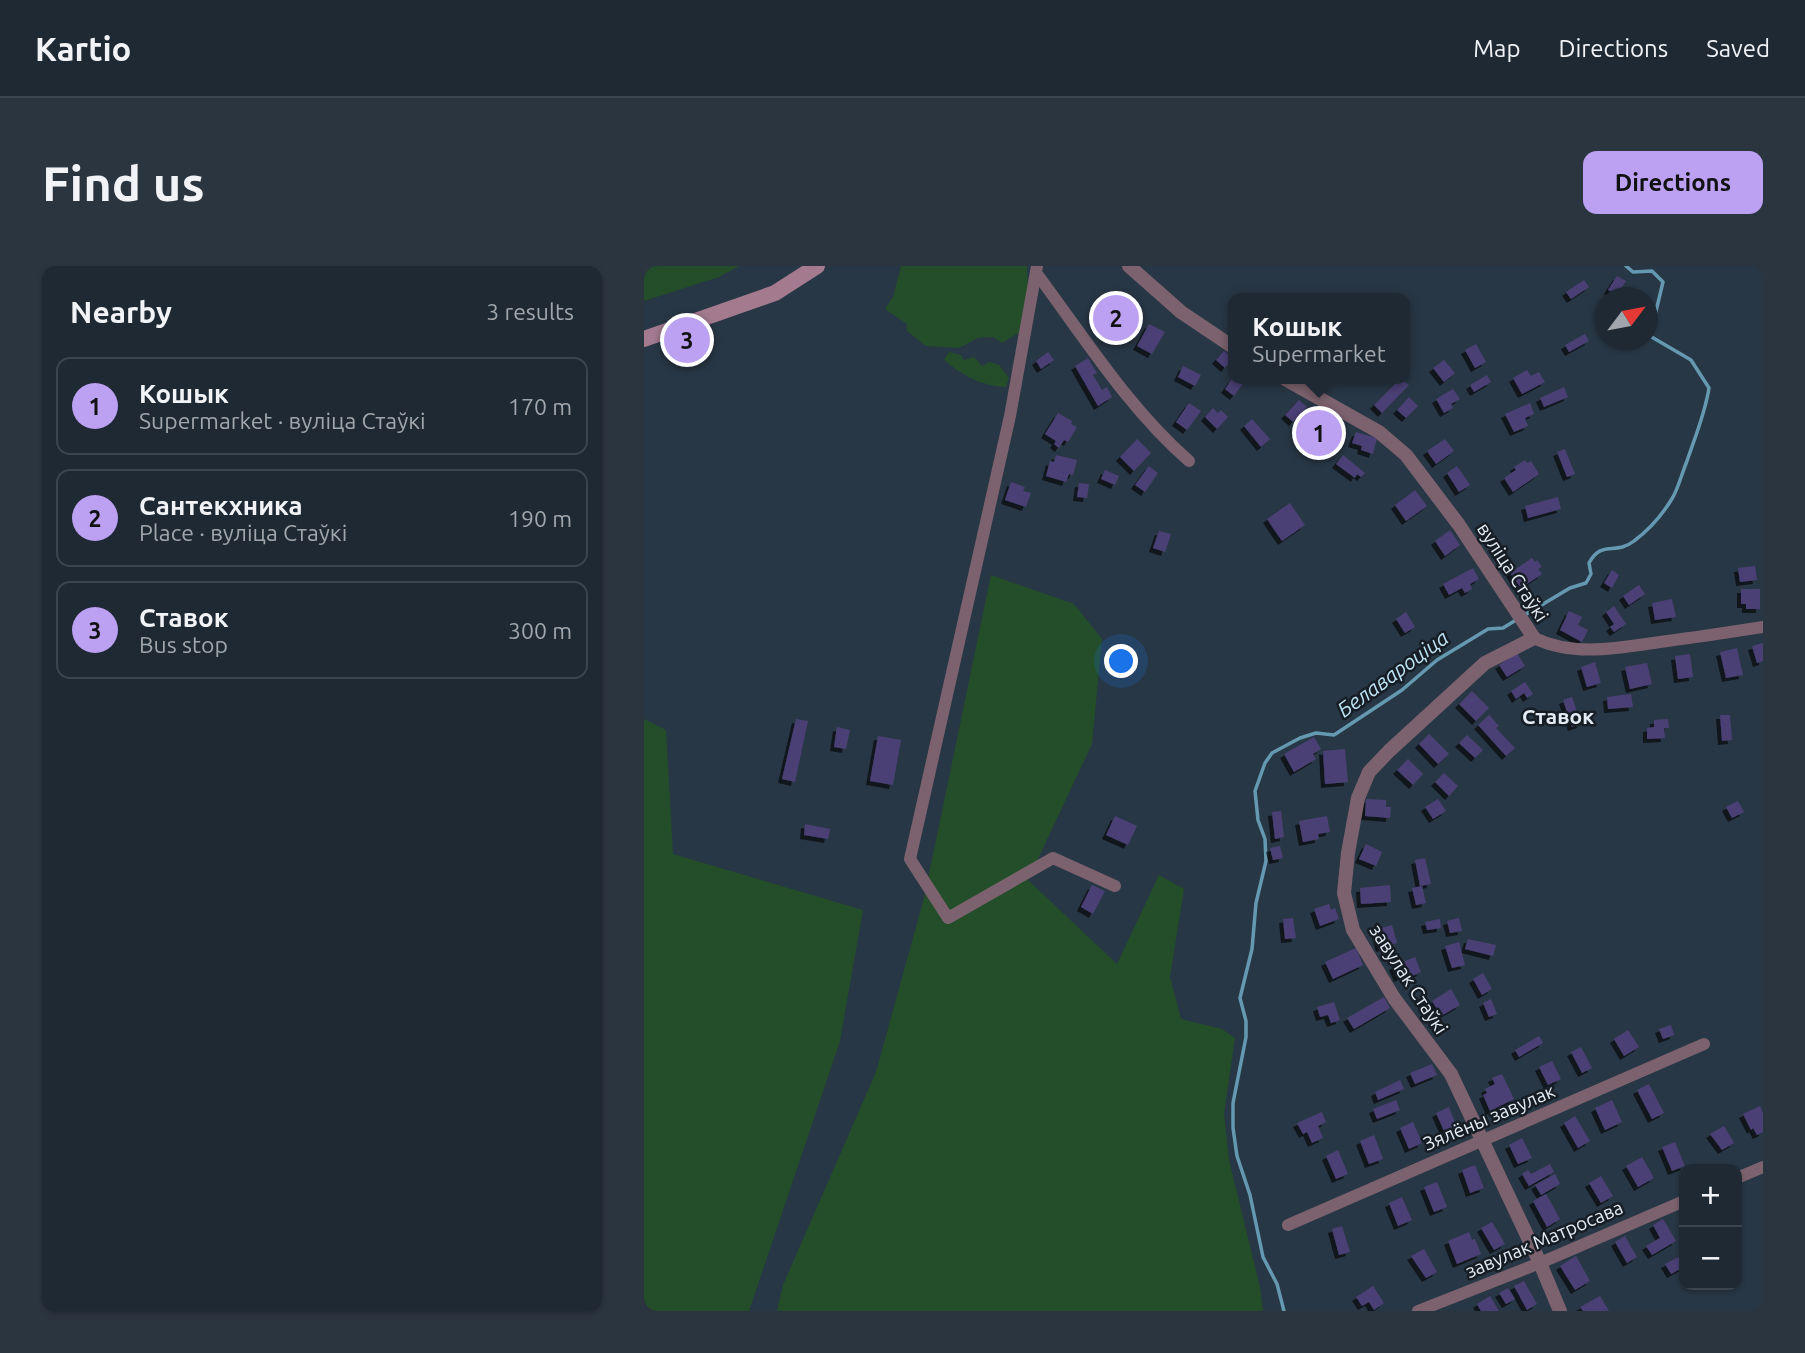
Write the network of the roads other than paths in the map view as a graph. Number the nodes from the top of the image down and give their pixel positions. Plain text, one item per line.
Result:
1 (817, 266) edge
2 (1129, 266) edge
3 (1037, 270) edge
4 (644, 339) edge
5 (1228, 344) edge
6 (1294, 384) edge
7 (1189, 461) dead end
8 (1763, 627) edge
9 (1531, 635) junction
10 (1115, 886) dead end
11 (1704, 1044) dead end
12 (1482, 1141) junction
13 (1763, 1167) edge
14 (1742, 1176) edge
15 (1679, 1202) edge
16 (1288, 1225) dead end
17 (1540, 1263) junction
18 (1418, 1311) edge
19 (1560, 1311) edge

1 - 4 main road
2 - 5 street
3 - 7 street
3 - 10 street
6 - 9 street, вуліца Стаўкі
8 - 9 street, вуліца Стаўкі
9 - 12 street, завулак Стаўкі
11 - 12 street, Зялёны завулак
12 - 16 street, Зялёны завулак
12 - 17 street, завулак Стаўкі
13 - 14 street
15 - 17 street, завулак Матросава
17 - 18 street, завулак Матросава
17 - 19 street, завулак Стаўкі

